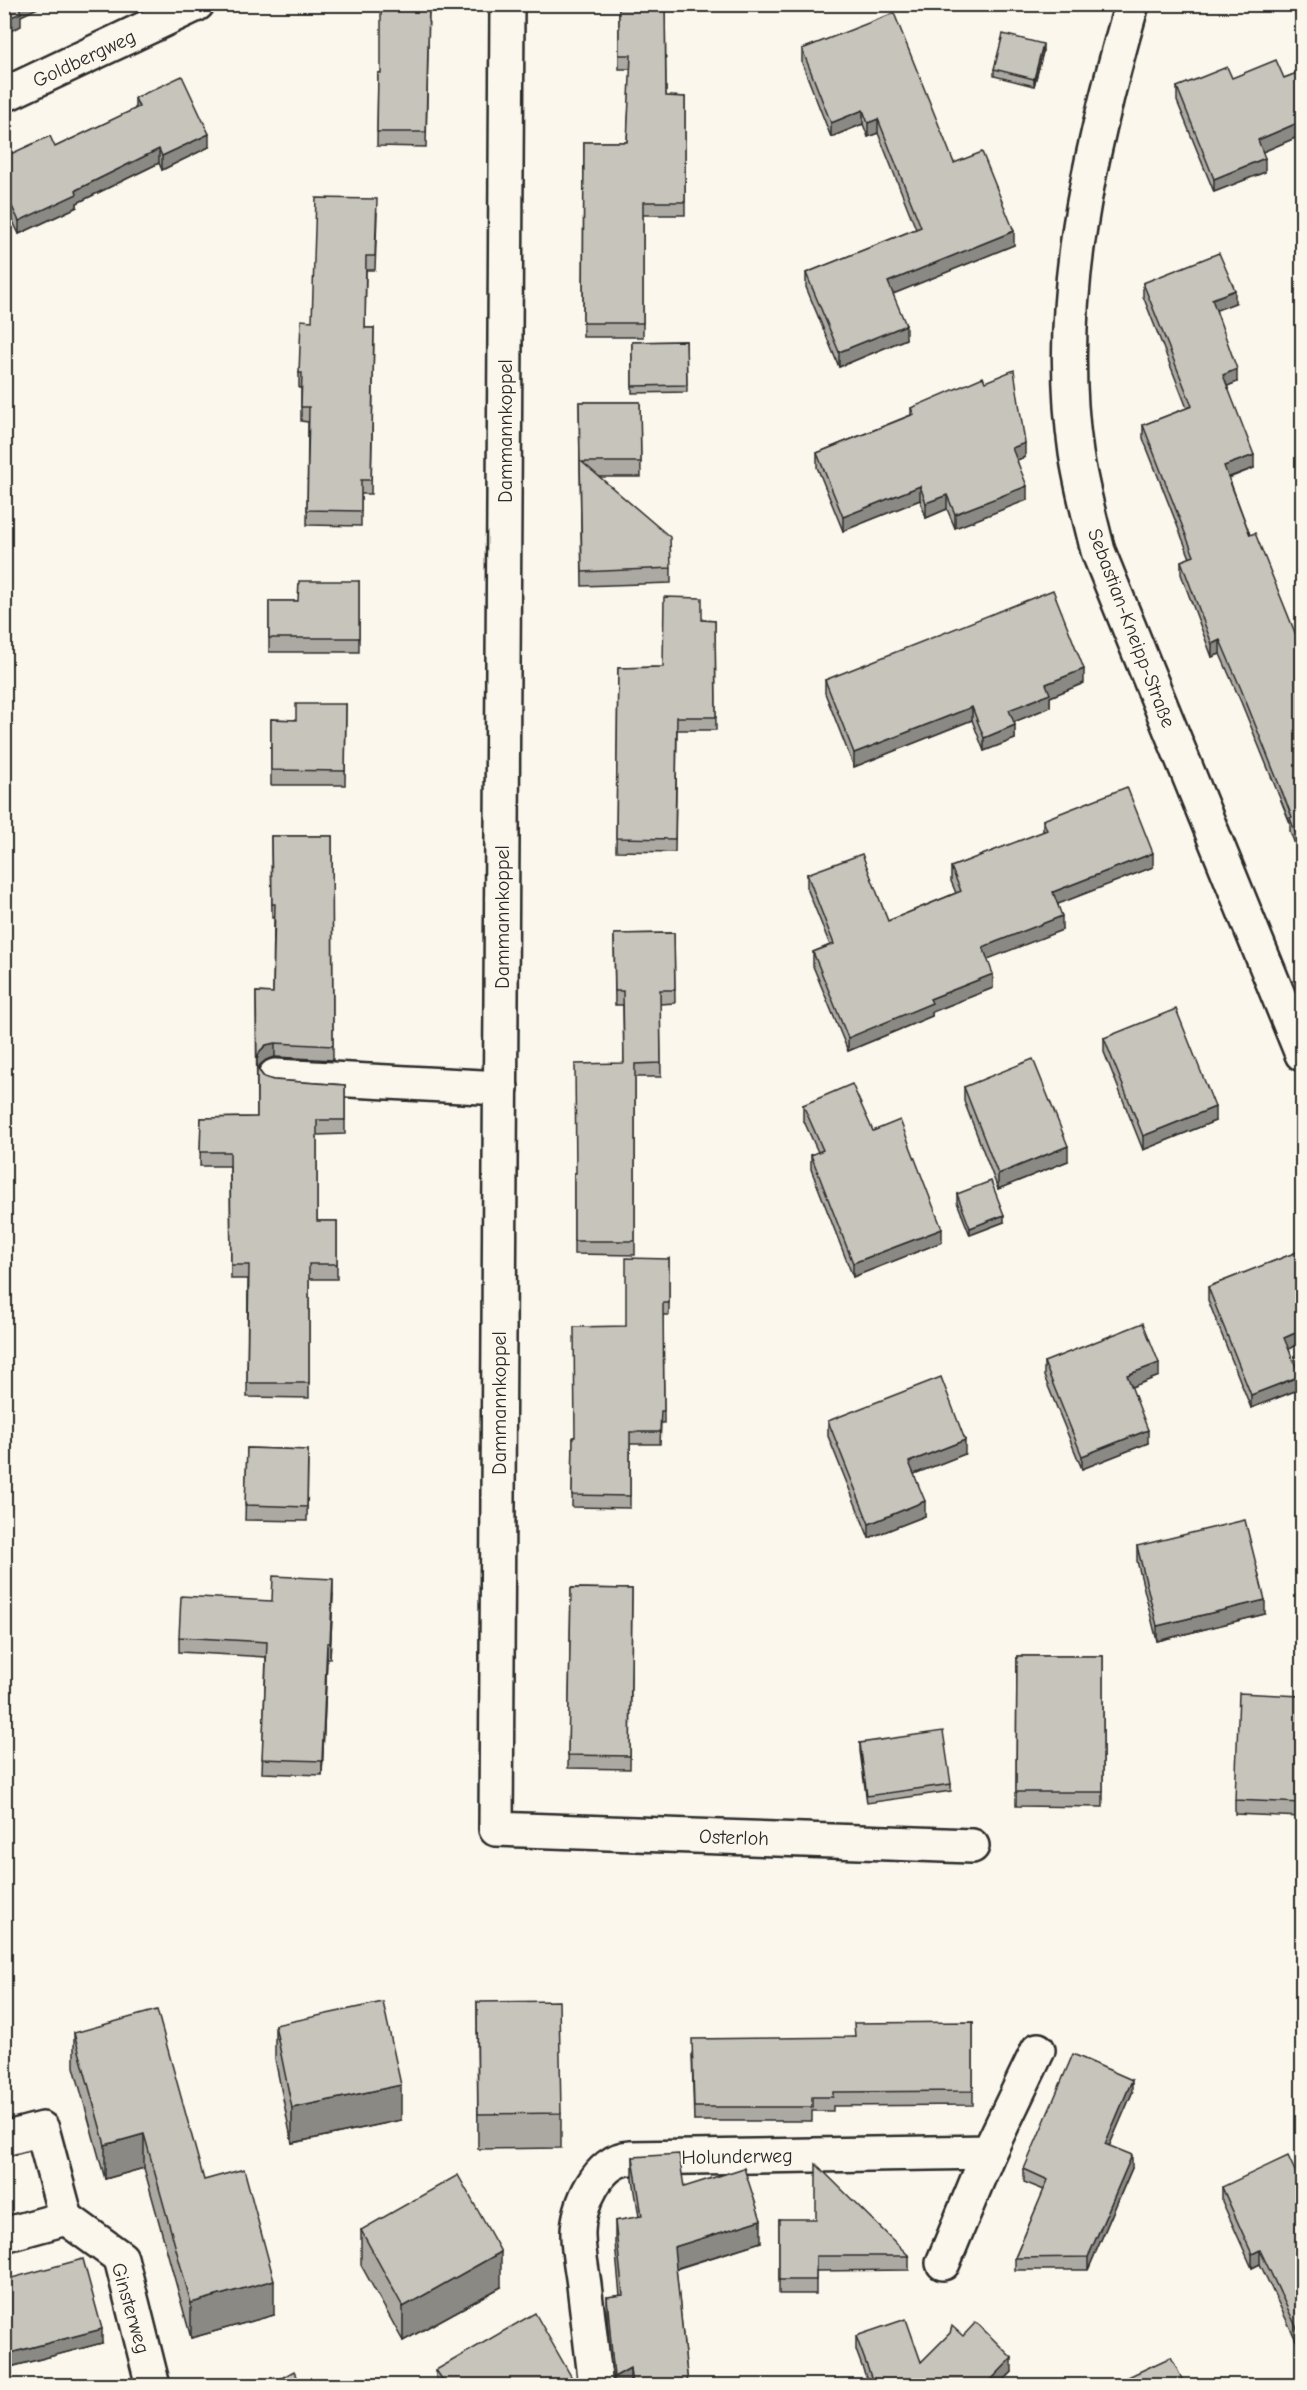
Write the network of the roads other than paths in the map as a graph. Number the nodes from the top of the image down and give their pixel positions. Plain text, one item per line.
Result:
1 (197, 4) edge
2 (507, 4) edge
3 (1132, 4) edge
4 (4, 95) edge
5 (1302, 1054) edge
6 (275, 1076) dead end
7 (501, 1088) junction
8 (496, 1829) joint
9 (972, 1846) dead end
10 (1038, 2050) dead end
11 (4, 2139) edge
12 (989, 2152) junction
13 (66, 2218) junction
14 (4, 2235) edge
15 (943, 2263) dead end
16 (153, 2385) edge
17 (596, 2385) edge

1 - 4 street, Goldbergweg
2 - 7 street, Dammannkoppel
3 - 5 street, Sebastian-Kneipp-Straße
6 - 7 street
7 - 8 street, Dammannkoppel
8 - 9 street, Osterloh
10 - 12 street
11 - 13 street
12 - 15 street
12 - 17 street, Holunderweg
13 - 14 street
13 - 16 street, Ginsterweg

